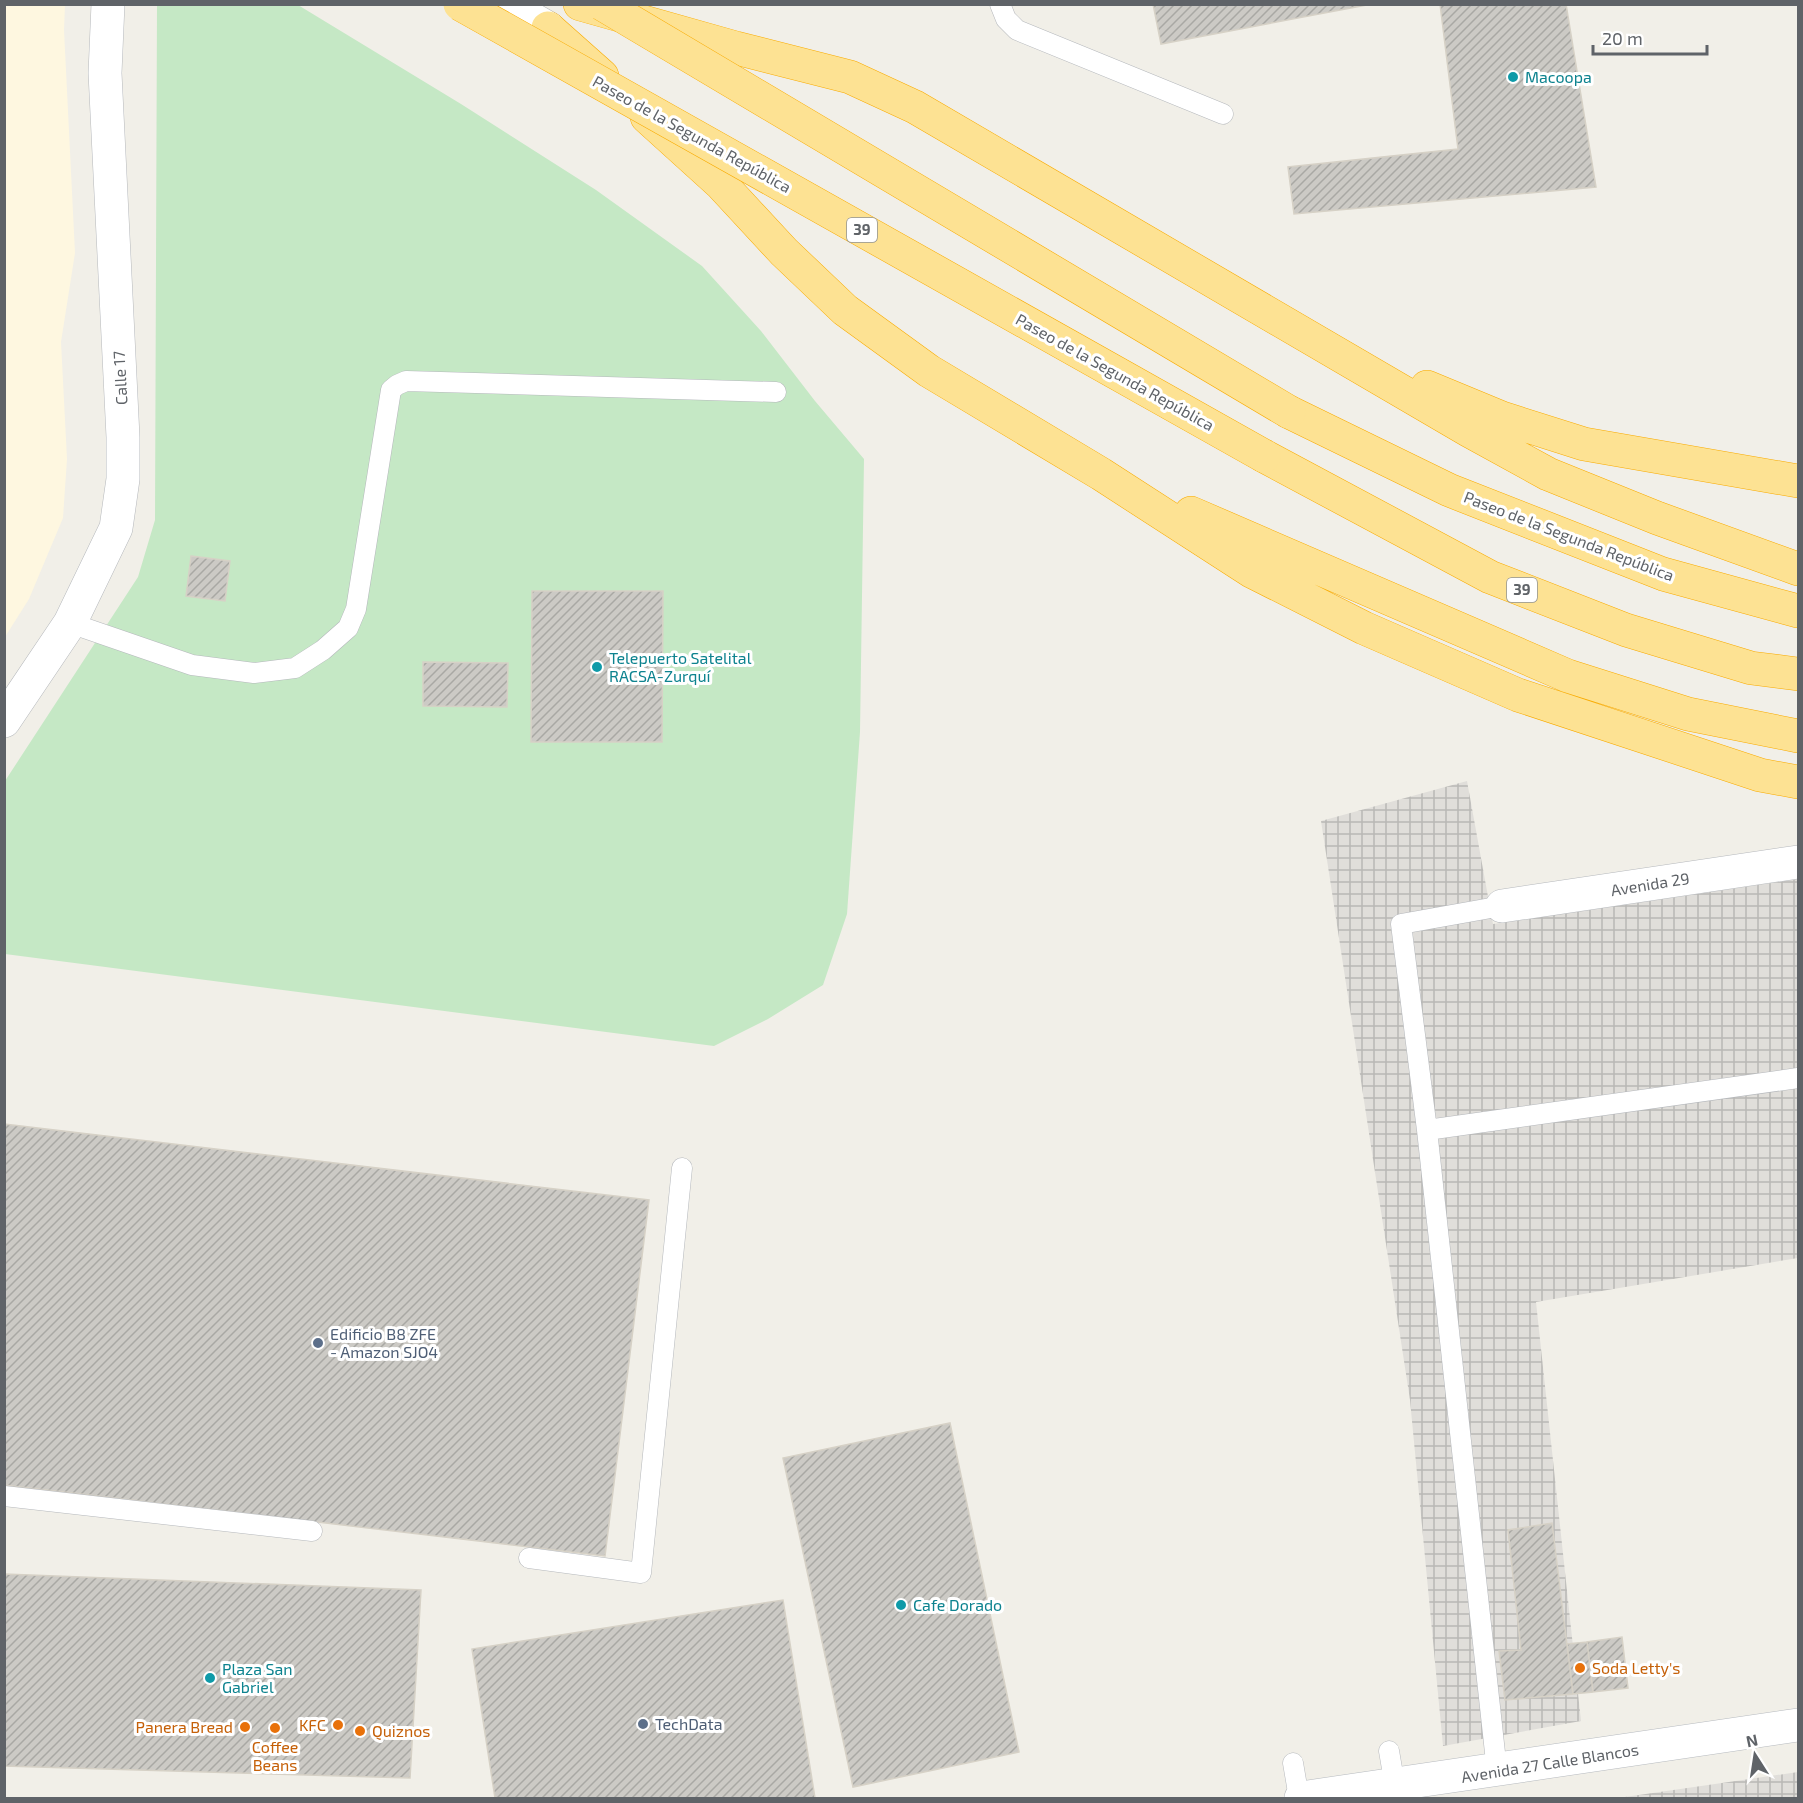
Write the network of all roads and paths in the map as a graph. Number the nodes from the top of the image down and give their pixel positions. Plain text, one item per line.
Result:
1 (108, 4) edge
2 (460, 4) edge
3 (506, 4) edge
4 (580, 4) edge
5 (602, 4) edge
6 (1000, 4) edge
7 (548, 28) joint
8 (1223, 114) dead end
9 (1315, 340) junction
10 (776, 392) dead end
11 (1101, 474) junction
12 (1798, 481) edge
13 (1798, 569) edge
14 (1798, 611) edge
15 (70, 623) junction
16 (1798, 674) edge
17 (6, 717) edge
18 (1798, 736) edge
19 (1798, 782) edge
20 (1798, 862) edge
21 (1502, 906) joint
22 (1798, 1078) edge
23 (1427, 1130) junction
24 (681, 1168) dead end
25 (4, 1497) edge
26 (312, 1531) dead end
27 (529, 1558) dead end
28 (1798, 1725) edge
29 (1389, 1751) dead end
30 (1293, 1763) dead end
31 (1497, 1771) junction
32 (1395, 1786) junction
33 (1300, 1798) edge

1 - 15 street, Calle 17
2 - 16 highway, Paseo de la Segunda República / 39, bridge
3 - 7 street
4 - 9 highway
5 - 14 highway, Paseo de la Segunda República, bridge
6 - 8 lane
7 - 11 highway
9 - 12 highway
9 - 13 highway
10 - 15 lane
11 - 18 highway
11 - 19 highway
15 - 17 street, Calle 17
20 - 21 street, Avenida 29
21 - 23 lane
22 - 23 lane
23 - 31 lane
24 - 27 lane
25 - 26 lane
28 - 31 street, Avenida 27 Calle Blancos
29 - 32 lane
30 - 33 lane
31 - 32 street, Avenida 27 Calle Blancos
32 - 33 street, Avenida 27 Calle Blancos

